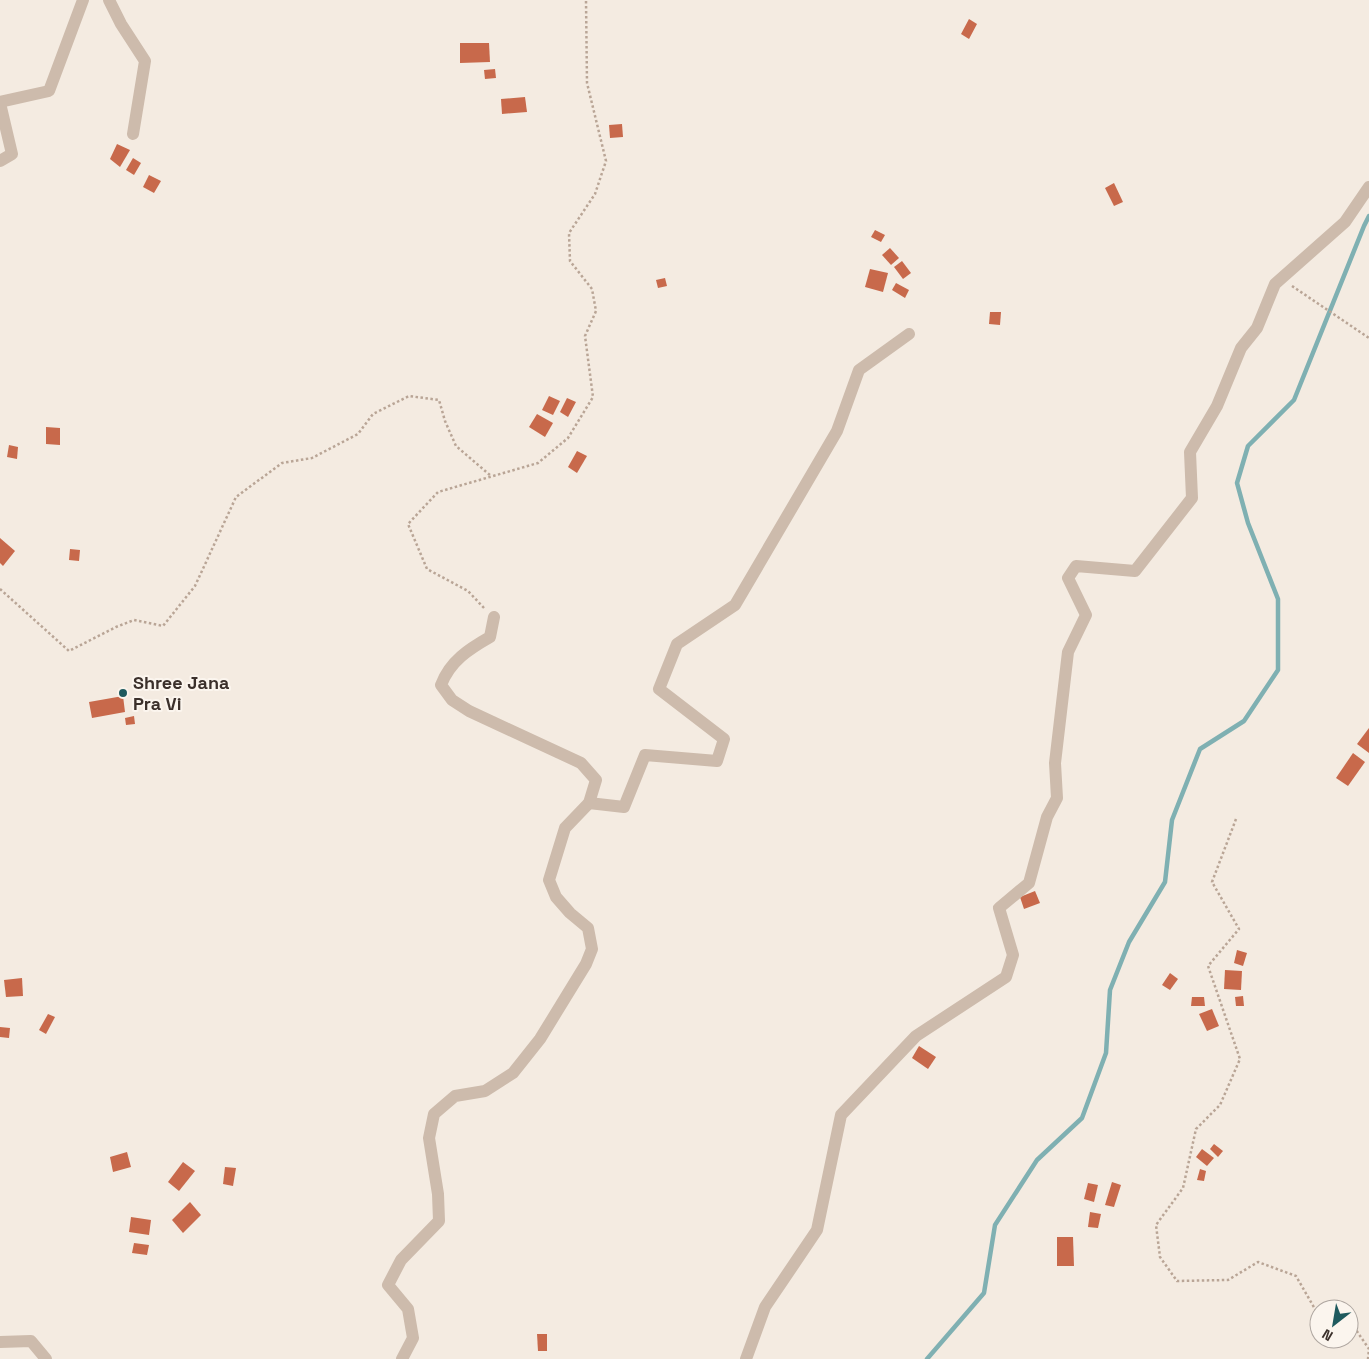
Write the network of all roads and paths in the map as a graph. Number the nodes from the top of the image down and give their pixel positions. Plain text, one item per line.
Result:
1 (83, 0) edge
2 (109, 0) edge
3 (586, 0) edge
4 (0, 102) edge
5 (133, 134) dead end
6 (0, 162) edge
7 (1369, 187) edge
8 (1286, 282) dead end
9 (909, 334) dead end
10 (1369, 338) edge
11 (491, 476) junction
12 (0, 589) edge
13 (494, 617) joint
14 (589, 803) junction
15 (1236, 819) dead end
16 (1309, 1299) edge
17 (1359, 1334) edge
18 (0, 1342) edge
19 (46, 1359) edge
20 (402, 1359) edge
21 (746, 1359) edge
22 (1368, 1359) edge

1 - 4 street
2 - 5 street
3 - 11 path
4 - 6 street
7 - 21 street
8 - 10 path
9 - 14 street
11 - 12 path
11 - 13 path
13 - 14 street
14 - 20 street
15 - 16 path
17 - 22 path
18 - 19 street

